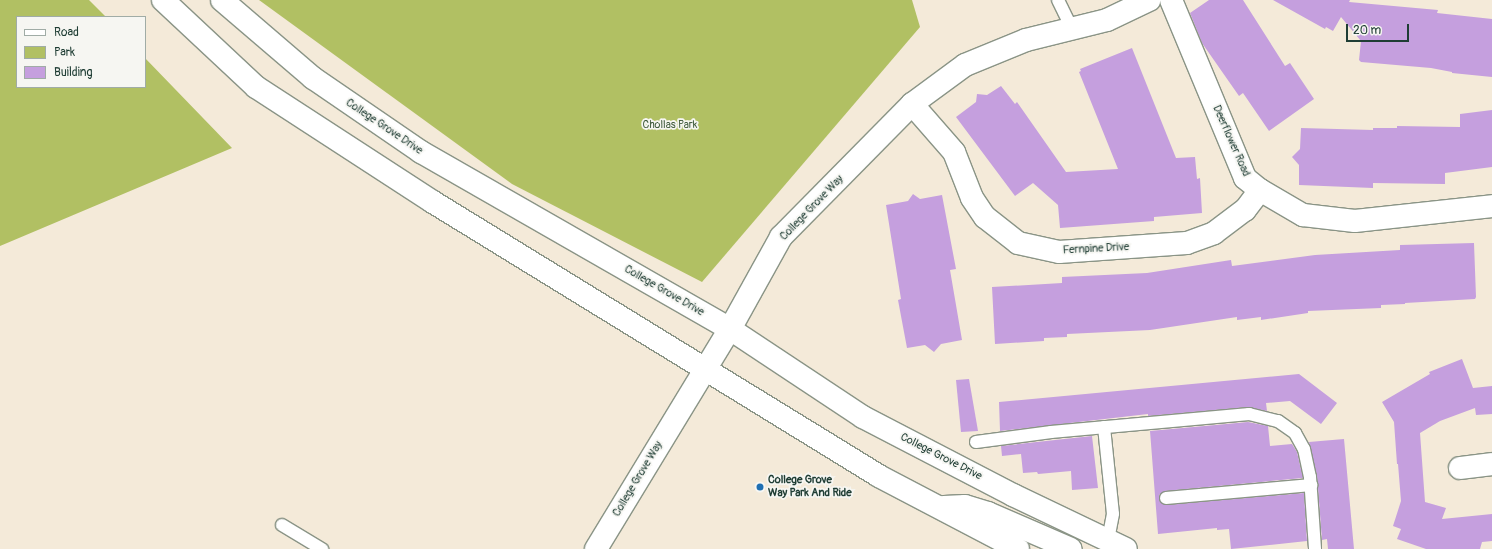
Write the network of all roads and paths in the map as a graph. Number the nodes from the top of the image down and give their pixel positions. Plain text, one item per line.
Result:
1 (163, 0) edge
2 (222, 0) edge
3 (1058, 0) edge
4 (1148, 0) edge
5 (1171, 0) edge
6 (1072, 29) junction
7 (912, 104) junction
8 (1260, 190) junction
9 (1492, 206) edge
10 (730, 329) junction
11 (706, 369) junction
12 (1104, 427) junction
13 (976, 442) dead end
14 (1492, 464) edge
15 (1460, 468) dead end
16 (1311, 485) junction
17 (1166, 498) dead end
18 (937, 507) junction
19 (282, 525) dead end
20 (1117, 545) edge
21 (322, 549) edge
22 (596, 549) edge
23 (1018, 549) edge
24 (1070, 549) edge
25 (1083, 549) edge
26 (1316, 549) edge

1 - 11 main road
2 - 10 main road, College Grove Drive
3 - 6 lane
4 - 6 main road, College Grove Way
5 - 8 main road, Deerflower Road
6 - 7 main road, College Grove Way
7 - 8 main road, Fernpine Drive
7 - 10 main road, College Grove Way
8 - 9 main road, Deerflower Road
10 - 11 main road, College Grove Way
10 - 20 main road, College Grove Drive
11 - 18 main road
11 - 22 main road, College Grove Way
12 - 13 lane
12 - 16 lane
12 - 20 lane
14 - 15 main road
16 - 17 lane
16 - 26 lane
18 - 23 main road
18 - 24 main road
19 - 21 lane
20 - 25 main road

